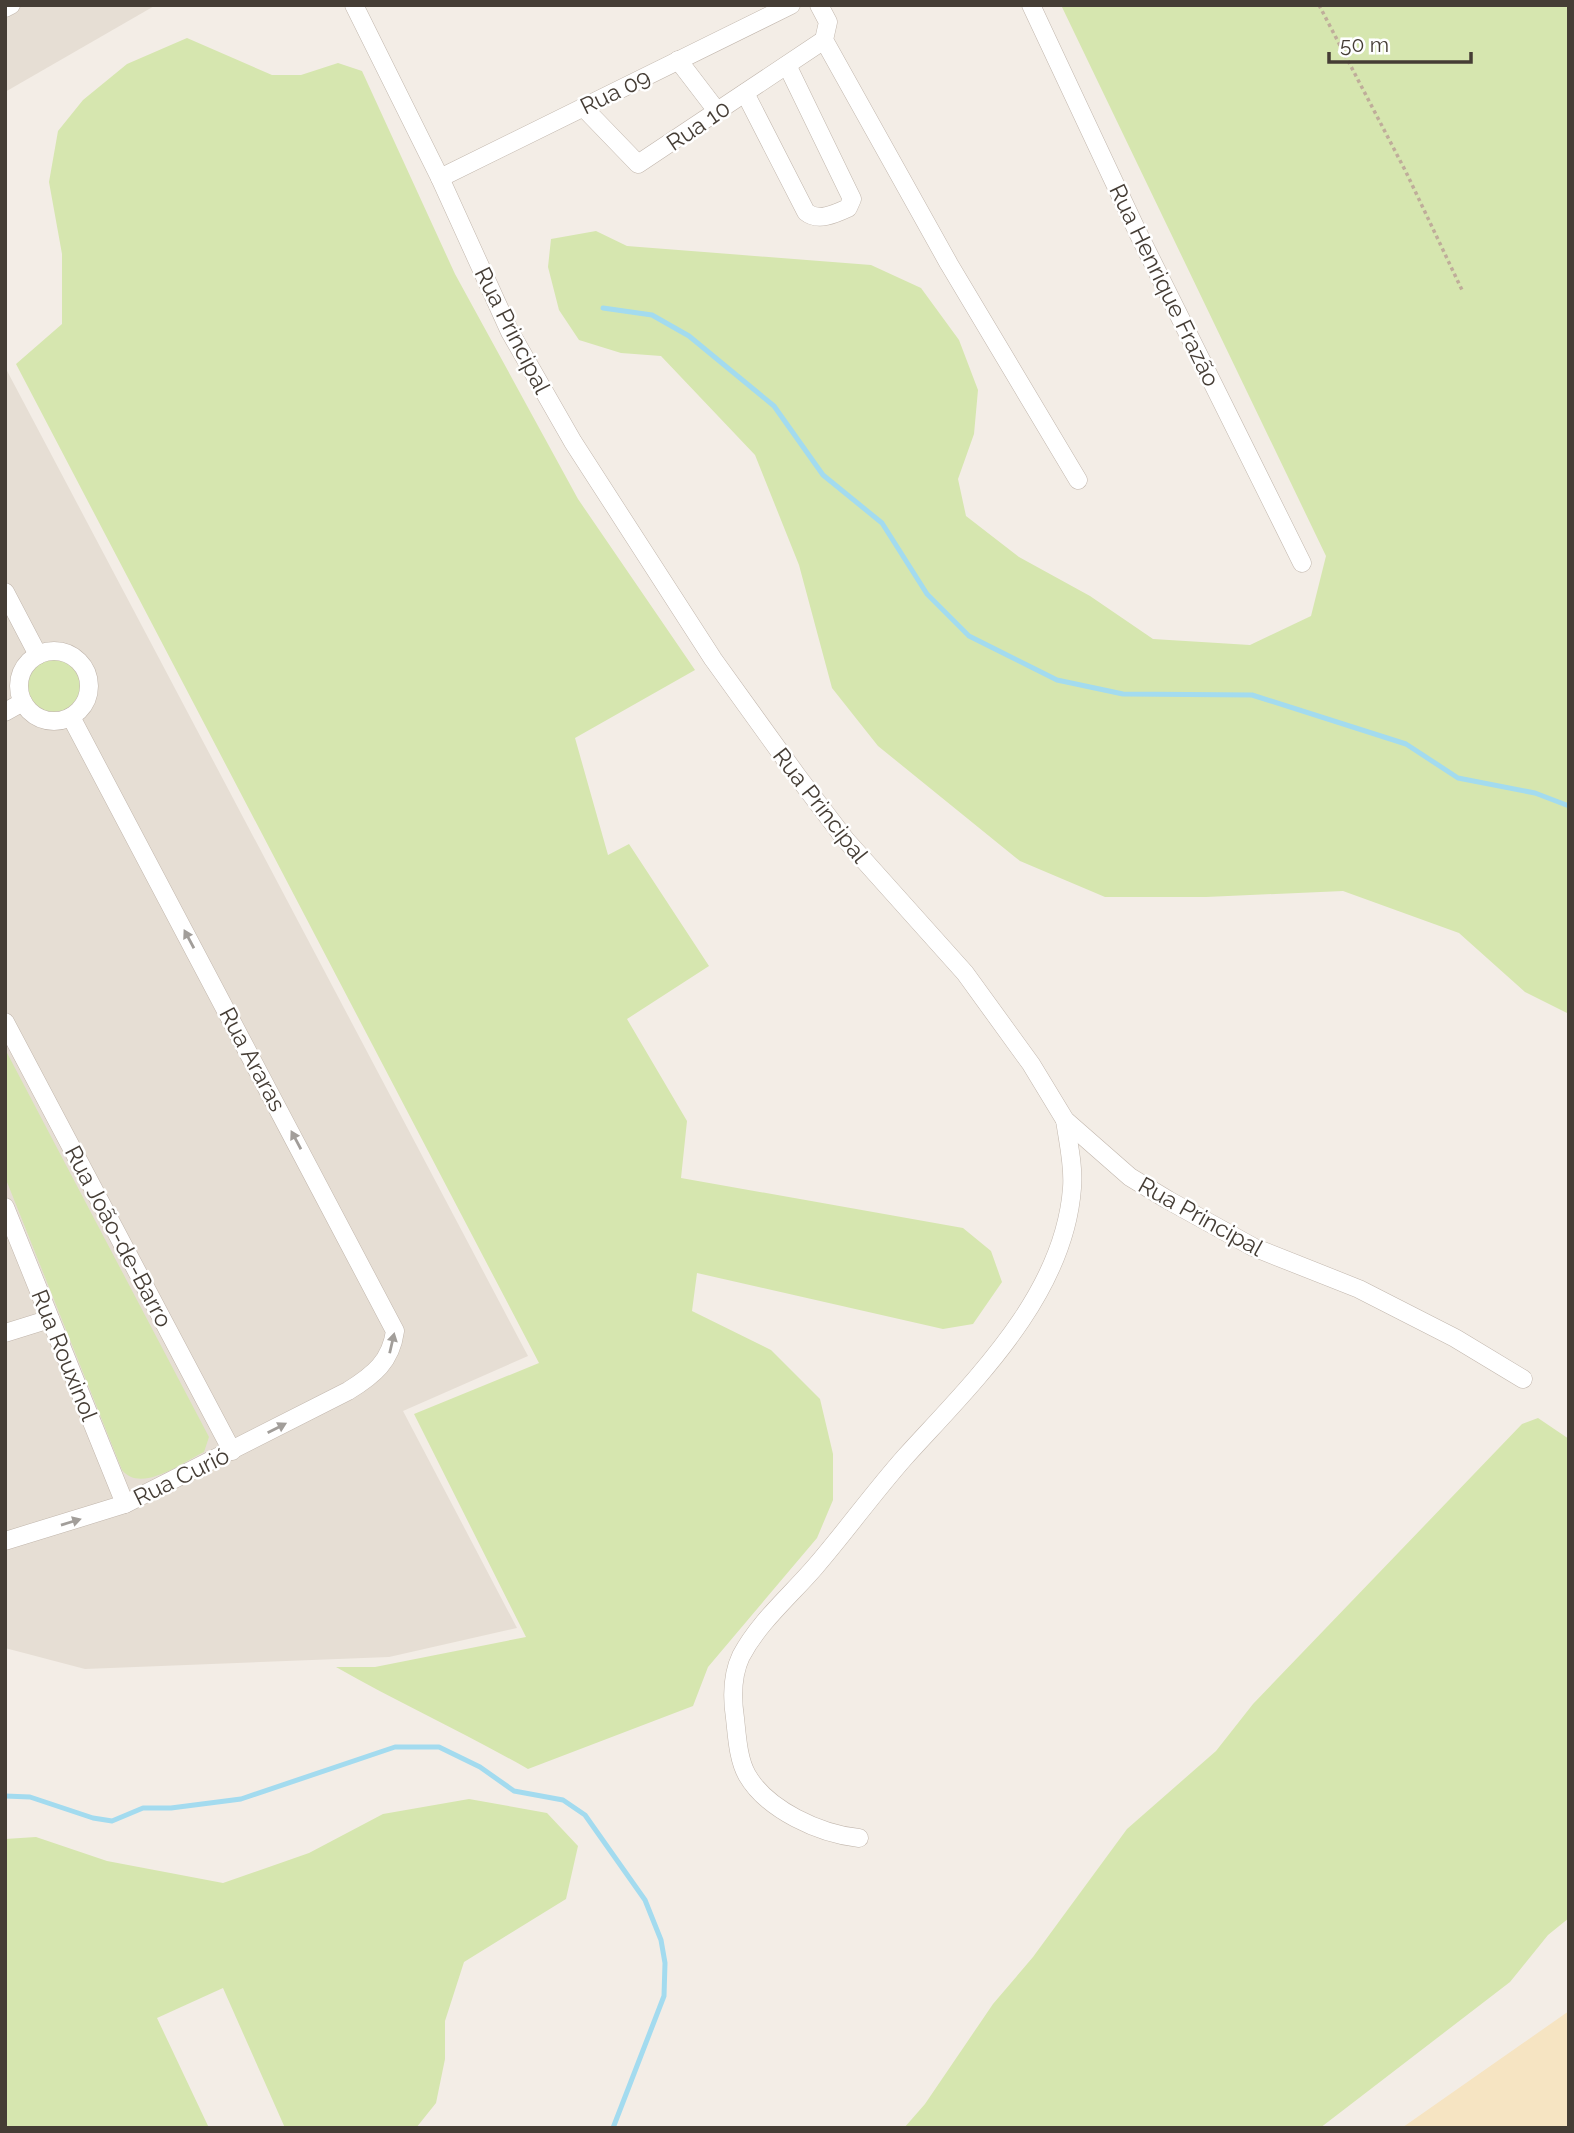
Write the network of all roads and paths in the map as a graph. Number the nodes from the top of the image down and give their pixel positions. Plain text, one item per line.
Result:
1 (11, 5) edge
2 (354, 5) edge
3 (791, 5) edge
4 (819, 5) edge
5 (1031, 5) edge
6 (1319, 5) edge
7 (5, 8) edge
8 (824, 40) junction
9 (678, 60) junction
10 (787, 65) junction
11 (745, 93) junction
12 (583, 107) junction
13 (717, 111) junction
14 (440, 178) junction
15 (1462, 290) dead end
16 (1078, 480) dead end
17 (1302, 563) dead end
18 (5, 592) edge
19 (38, 655) junction
20 (23, 702) junction
21 (5, 712) edge
22 (71, 717) junction
23 (5, 1022) edge
24 (1065, 1120) junction
25 (5, 1207) edge
26 (50, 1319) junction
27 (5, 1333) edge
28 (1523, 1379) dead end
29 (348, 1391) joint
30 (232, 1451) junction
31 (125, 1504) junction
32 (5, 1541) edge
33 (859, 1838) dead end

1 - 7 street
2 - 14 street, Rua Principal
3 - 9 street, Rua 09
4 - 8 street
5 - 17 street, Rua Henrique Frazão
6 - 15 path
8 - 10 street, Rua 10
8 - 16 street
9 - 12 street, Rua 09
9 - 13 street
10 - 11 street, Rua 10
10 - 11 street
11 - 13 street, Rua 10
12 - 13 street, Rua 10
12 - 14 street, Rua 09
14 - 24 street, Rua Principal
18 - 19 street
19 - 20 street
19 - 22 street
20 - 21 street
20 - 22 street
29 -> 22 street, Rua Araras
23 - 30 street, Rua João-de-Barro
24 - 28 street, Rua Principal
24 - 33 street
25 - 26 street, Rua Rouxinol
26 - 27 street
26 - 31 street, Rua Rouxinol
30 -> 29 street, Rua Curió
30 - 31 street, Rua Curió
32 -> 31 street, Rua Curió

